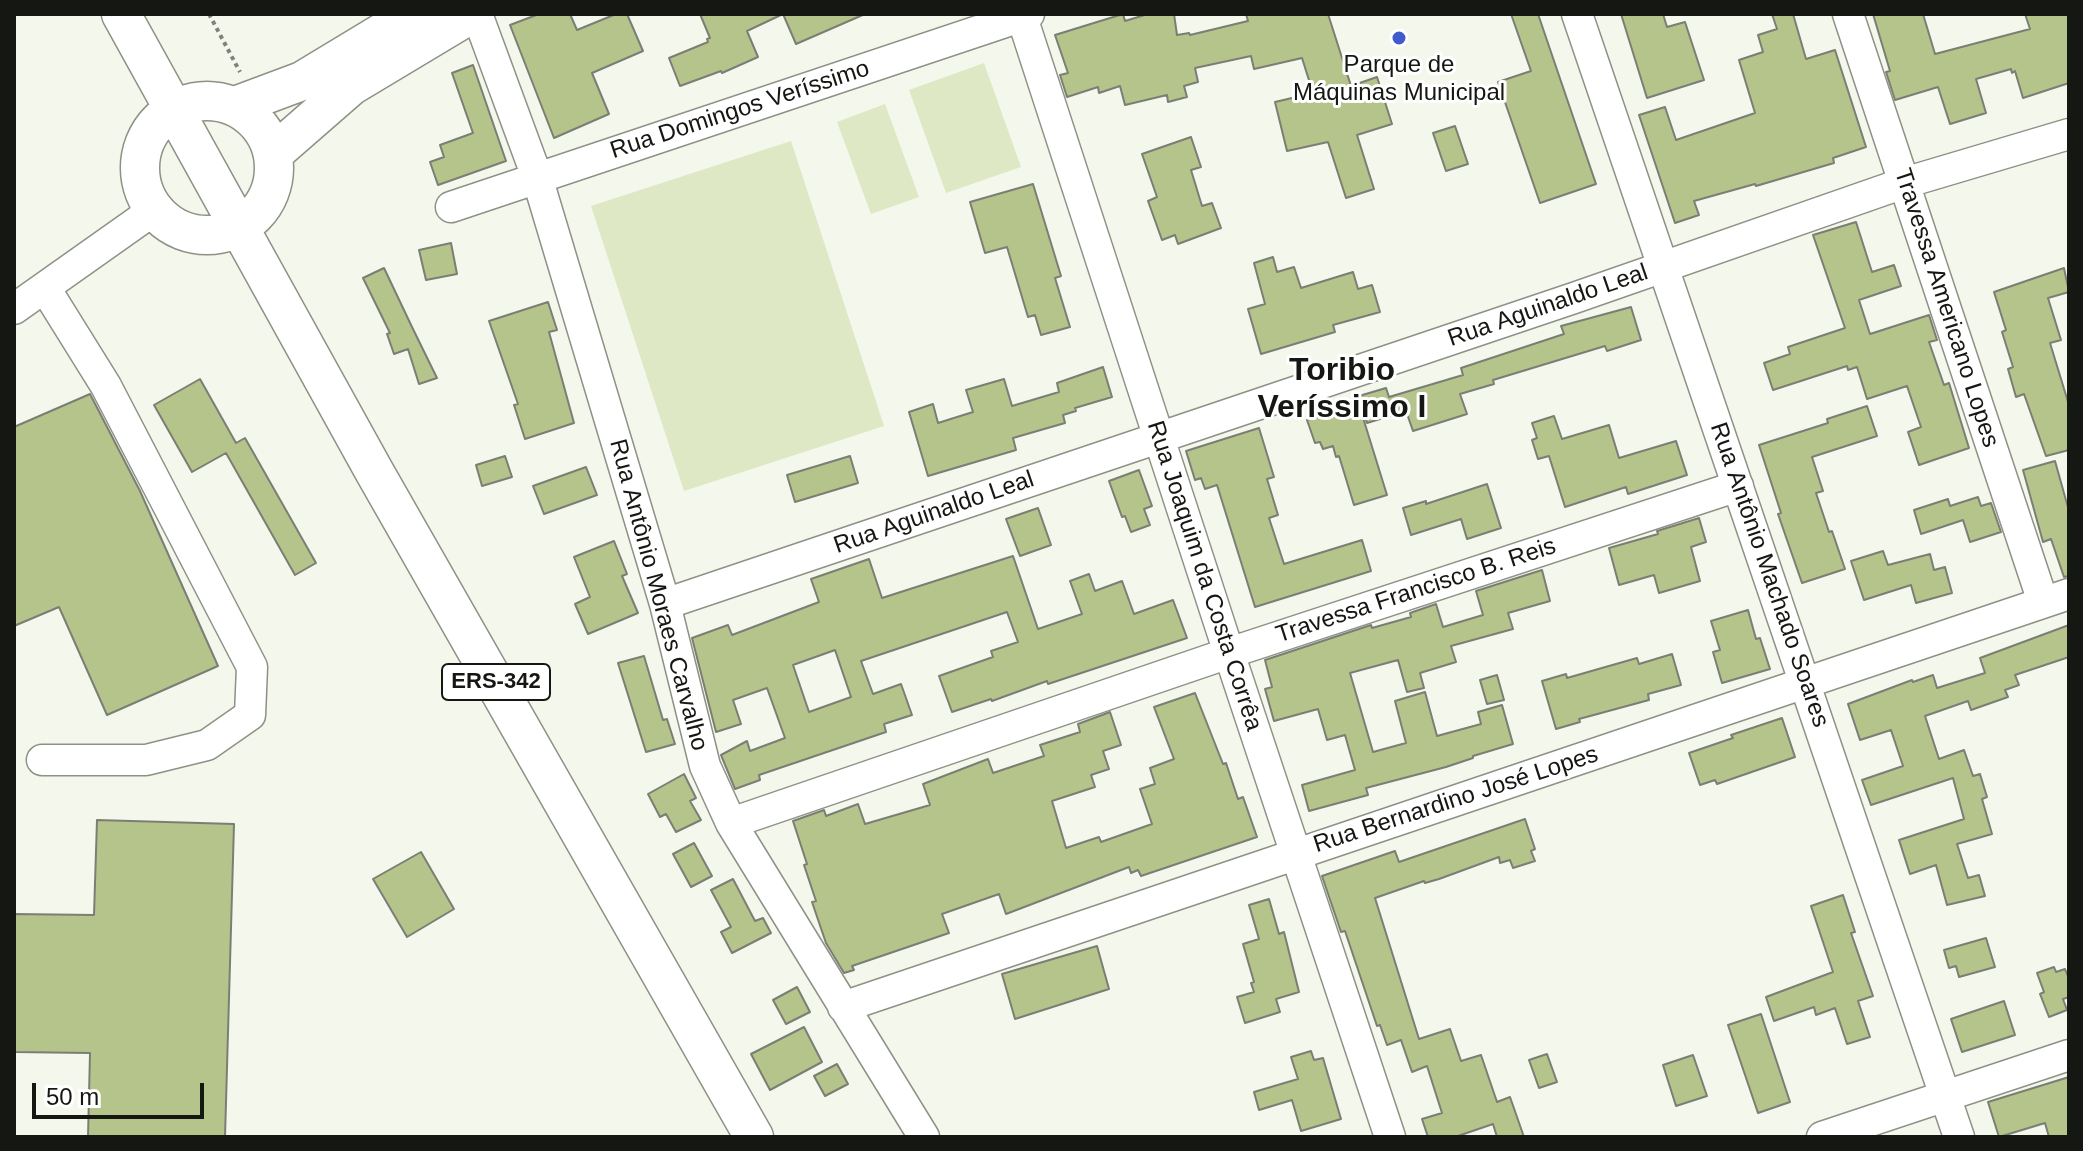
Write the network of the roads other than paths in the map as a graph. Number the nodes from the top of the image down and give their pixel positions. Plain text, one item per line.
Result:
1 (121, 14) edge
2 (471, 14) edge
3 (477, 14) edge
4 (1577, 14) edge
5 (1848, 14) edge
6 (1024, 15) edge
7 (424, 21) edge
8 (245, 103) junction
9 (173, 109) junction
10 (2069, 134) edge
11 (273, 154) junction
12 (537, 177) junction
13 (1904, 183) junction
14 (451, 207) dead end
15 (154, 210) junction
16 (238, 228) junction
17 (1662, 267) junction
18 (45, 288) junction
19 (14, 309) edge
20 (1159, 436) junction
21 (1738, 486) junction
22 (2056, 598) edge
23 (665, 604) junction
24 (1229, 653) junction
25 (1806, 684) junction
26 (42, 760) dead end
27 (731, 823) junction
28 (1295, 854) junction
29 (843, 1007) junction
30 (2069, 1055) edge
31 (1945, 1096) junction
32 (754, 1137) edge
33 (924, 1137) edge
34 (1390, 1137) edge
35 (1822, 1137) edge
36 (1959, 1137) edge

1 - 9 main road, ERS-342
2 - 7 main road
3 - 12 street, Rua Antônio Moraes Carvalho
4 - 17 street, Rua Antônio Machado Soares
5 - 13 street, Travessa Americano Lopes
6 - 12 street, Rua Domingos Veríssimo
6 - 20 street, Rua Joaquim da Costa Corrêa
7 - 8 main road
7 - 11 main road
8 - 9 main road
8 - 11 main road
9 - 15 main road
9 - 16 main road, ERS-342
10 - 13 street, Rua Aguinaldo Leal
11 - 16 main road
12 - 14 street, Rua Domingos Veríssimo
12 - 23 street, Rua Antônio Moraes Carvalho
13 - 17 street, Rua Aguinaldo Leal
13 - 22 street, Travessa Americano Lopes
15 - 16 main road
15 - 18 street
16 - 32 main road, ERS-342
17 - 20 street, Rua Aguinaldo Leal
17 - 21 street, Rua Antônio Machado Soares
18 - 19 street
18 - 26 street
20 - 23 street, Rua Aguinaldo Leal
20 - 24 street, Rua Joaquim da Costa Corrêa
21 - 24 street, Travessa Francisco B. Reis
21 - 25 street, Rua Antônio Machado Soares
22 - 25 street, Rua Bernardino José Lopes
23 - 27 street, Rua Antônio Moraes Carvalho
24 - 27 street, Travessa Francisco B. Reis
24 - 28 street, Rua Joaquim da Costa Corrêa
25 - 28 street, Rua Bernardino José Lopes
25 - 31 street, Rua Antônio Machado Soares
27 - 29 street, Rua Antônio Moraes Carvalho
28 - 29 street, Rua Bernardino José Lopes
28 - 34 street, Rua Joaquim da Costa Corrêa
29 - 33 street, Rua Antônio Moraes Carvalho
30 - 31 street
31 - 35 street
31 - 36 street, Rua Antônio Machado Soares

